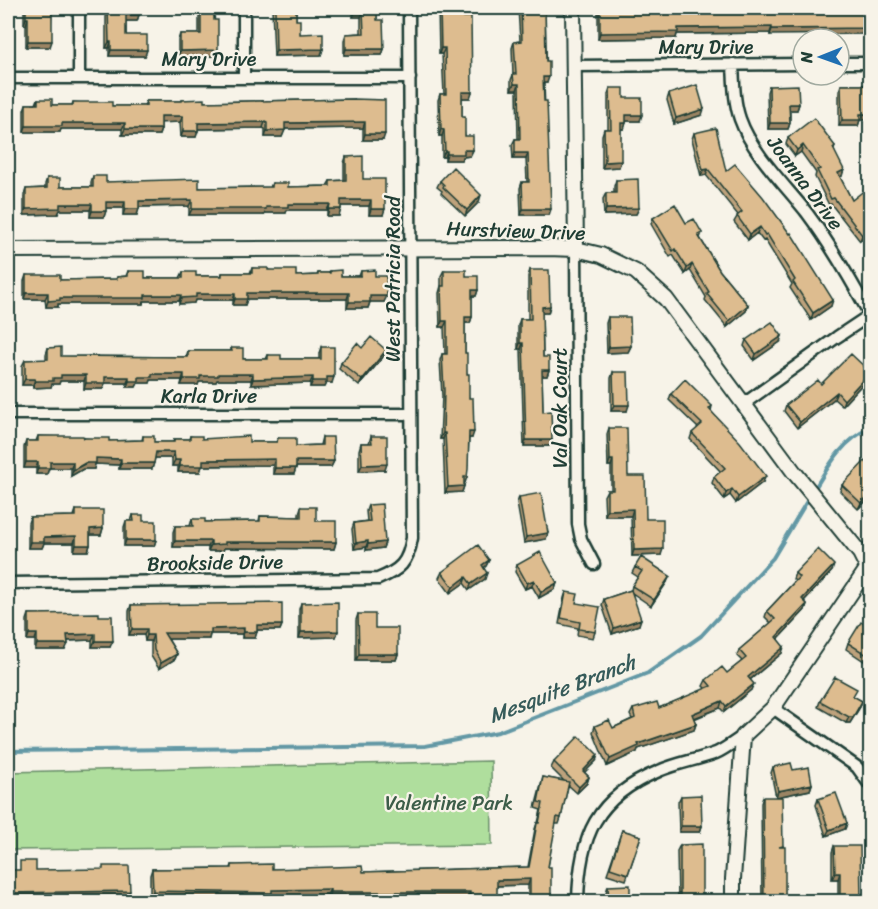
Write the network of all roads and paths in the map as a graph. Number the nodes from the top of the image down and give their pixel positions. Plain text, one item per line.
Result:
1 (79, 8) edge
2 (244, 8) edge
3 (409, 8) edge
4 (573, 8) edge
5 (851, 63) edge
6 (870, 63) edge
7 (734, 64) junction
8 (791, 64) edge
9 (574, 66) junction
10 (79, 77) junction
11 (244, 77) junction
12 (8, 78) edge
13 (410, 78) junction
14 (410, 247) junction
15 (576, 249) junction
16 (8, 250) edge
17 (870, 315) edge
18 (745, 403) junction
19 (8, 414) edge
20 (411, 414) junction
21 (410, 551) joint
22 (594, 564) dead end
23 (869, 568) edge
24 (8, 583) edge
25 (773, 708) junction
26 (743, 736) junction
27 (870, 785) edge
28 (578, 902) edge
29 (733, 902) edge

1 - 10 street
2 - 11 street
3 - 13 street, West Patricia Road
4 - 9 street
5 - 6 street
7 - 8 street, Mary Drive
7 - 9 street, Mary Drive
7 - 17 street, Joanna Drive
9 - 15 street
10 - 11 street, Mary Drive
10 - 12 street, Mary Drive
11 - 13 street, Mary Drive
13 - 14 street, West Patricia Road
14 - 15 street, Hurstview Drive
14 - 16 street, Hurstview Drive
14 - 20 street, West Patricia Road
15 - 18 street, Hurstview Drive
15 - 22 street, Val Oak Court
17 - 18 street
18 - 23 street, Hurstview Drive
19 - 20 street, Karla Drive
20 - 21 street, West Patricia Road
21 - 24 street, Brookside Drive
23 - 25 street
25 - 26 street
25 - 27 street
26 - 28 street
26 - 29 street

